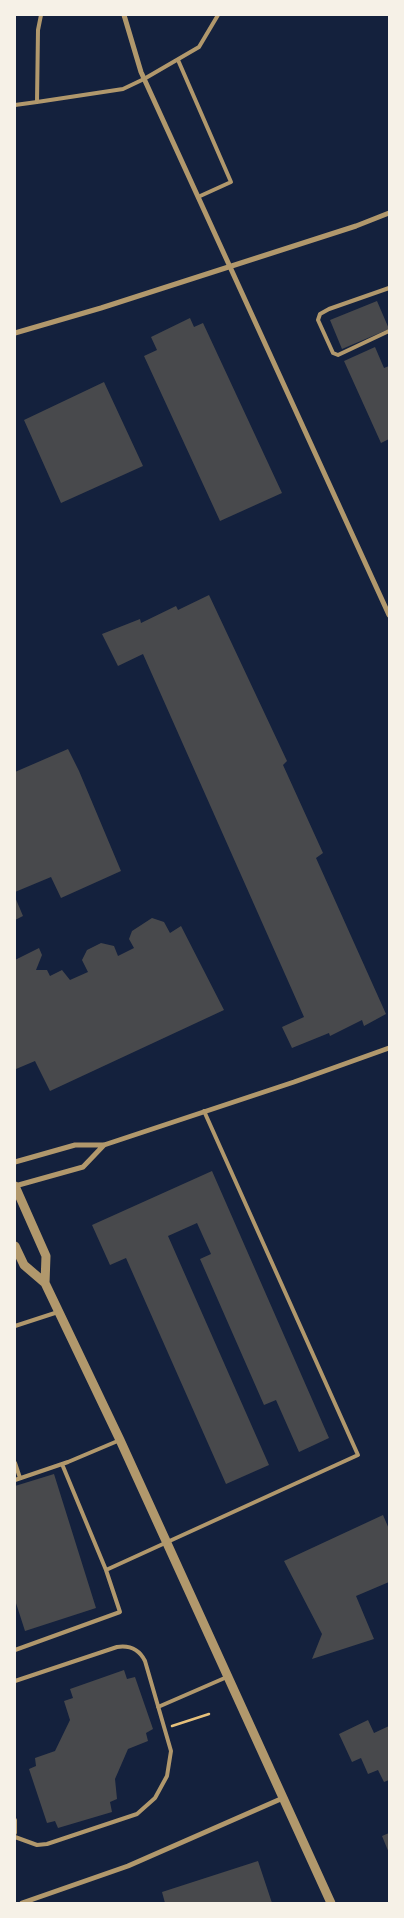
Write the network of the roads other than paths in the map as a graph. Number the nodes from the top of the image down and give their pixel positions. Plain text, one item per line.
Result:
1 (41, 15) edge
2 (124, 15) edge
3 (218, 15) edge
4 (178, 60) junction
5 (144, 79) junction
6 (37, 102) junction
7 (15, 104) edge
8 (198, 197) junction
9 (389, 213) edge
10 (229, 266) junction
11 (389, 288) edge
12 (389, 332) edge
13 (15, 333) edge
14 (389, 615) edge
15 (389, 1048) edge
16 (204, 1111) junction
17 (104, 1145) junction
18 (15, 1162) edge
19 (15, 1186) edge
20 (15, 1246) edge
21 (45, 1282) junction
22 (58, 1312) junction
23 (15, 1326) edge
24 (120, 1440) junction
25 (15, 1463) edge
26 (62, 1464) junction
27 (20, 1478) junction
28 (15, 1480) edge
29 (166, 1543) junction
30 (106, 1570) junction
31 (15, 1650) edge
32 (227, 1677) junction
33 (15, 1681) edge
34 (158, 1707) junction
35 (283, 1798) junction
36 (15, 1820) edge
37 (15, 1833) edge
38 (15, 1837) edge
39 (22, 1903) edge
40 (331, 1903) edge

1 - 6 lane
2 - 5 street
3 - 4 lane
4 - 5 lane
4 - 8 lane
5 - 6 lane
5 - 8 street
6 - 7 lane
8 - 10 street
9 - 10 street
10 - 13 street
10 - 14 street
11 - 12 lane
15 - 16 street
16 - 17 street
16 - 29 lane
17 - 18 street
17 - 19 street
19 - 21 street
20 - 21 street
21 - 22 street
22 - 23 lane
22 - 24 street
24 - 26 lane
24 - 29 street
25 - 27 lane
26 - 27 lane
26 - 30 lane
27 - 28 lane
29 - 30 lane
29 - 32 street
30 - 31 lane
32 - 34 lane
32 - 35 street
33 - 34 lane
34 - 38 lane
35 - 39 street
35 - 40 street
36 - 37 lane

